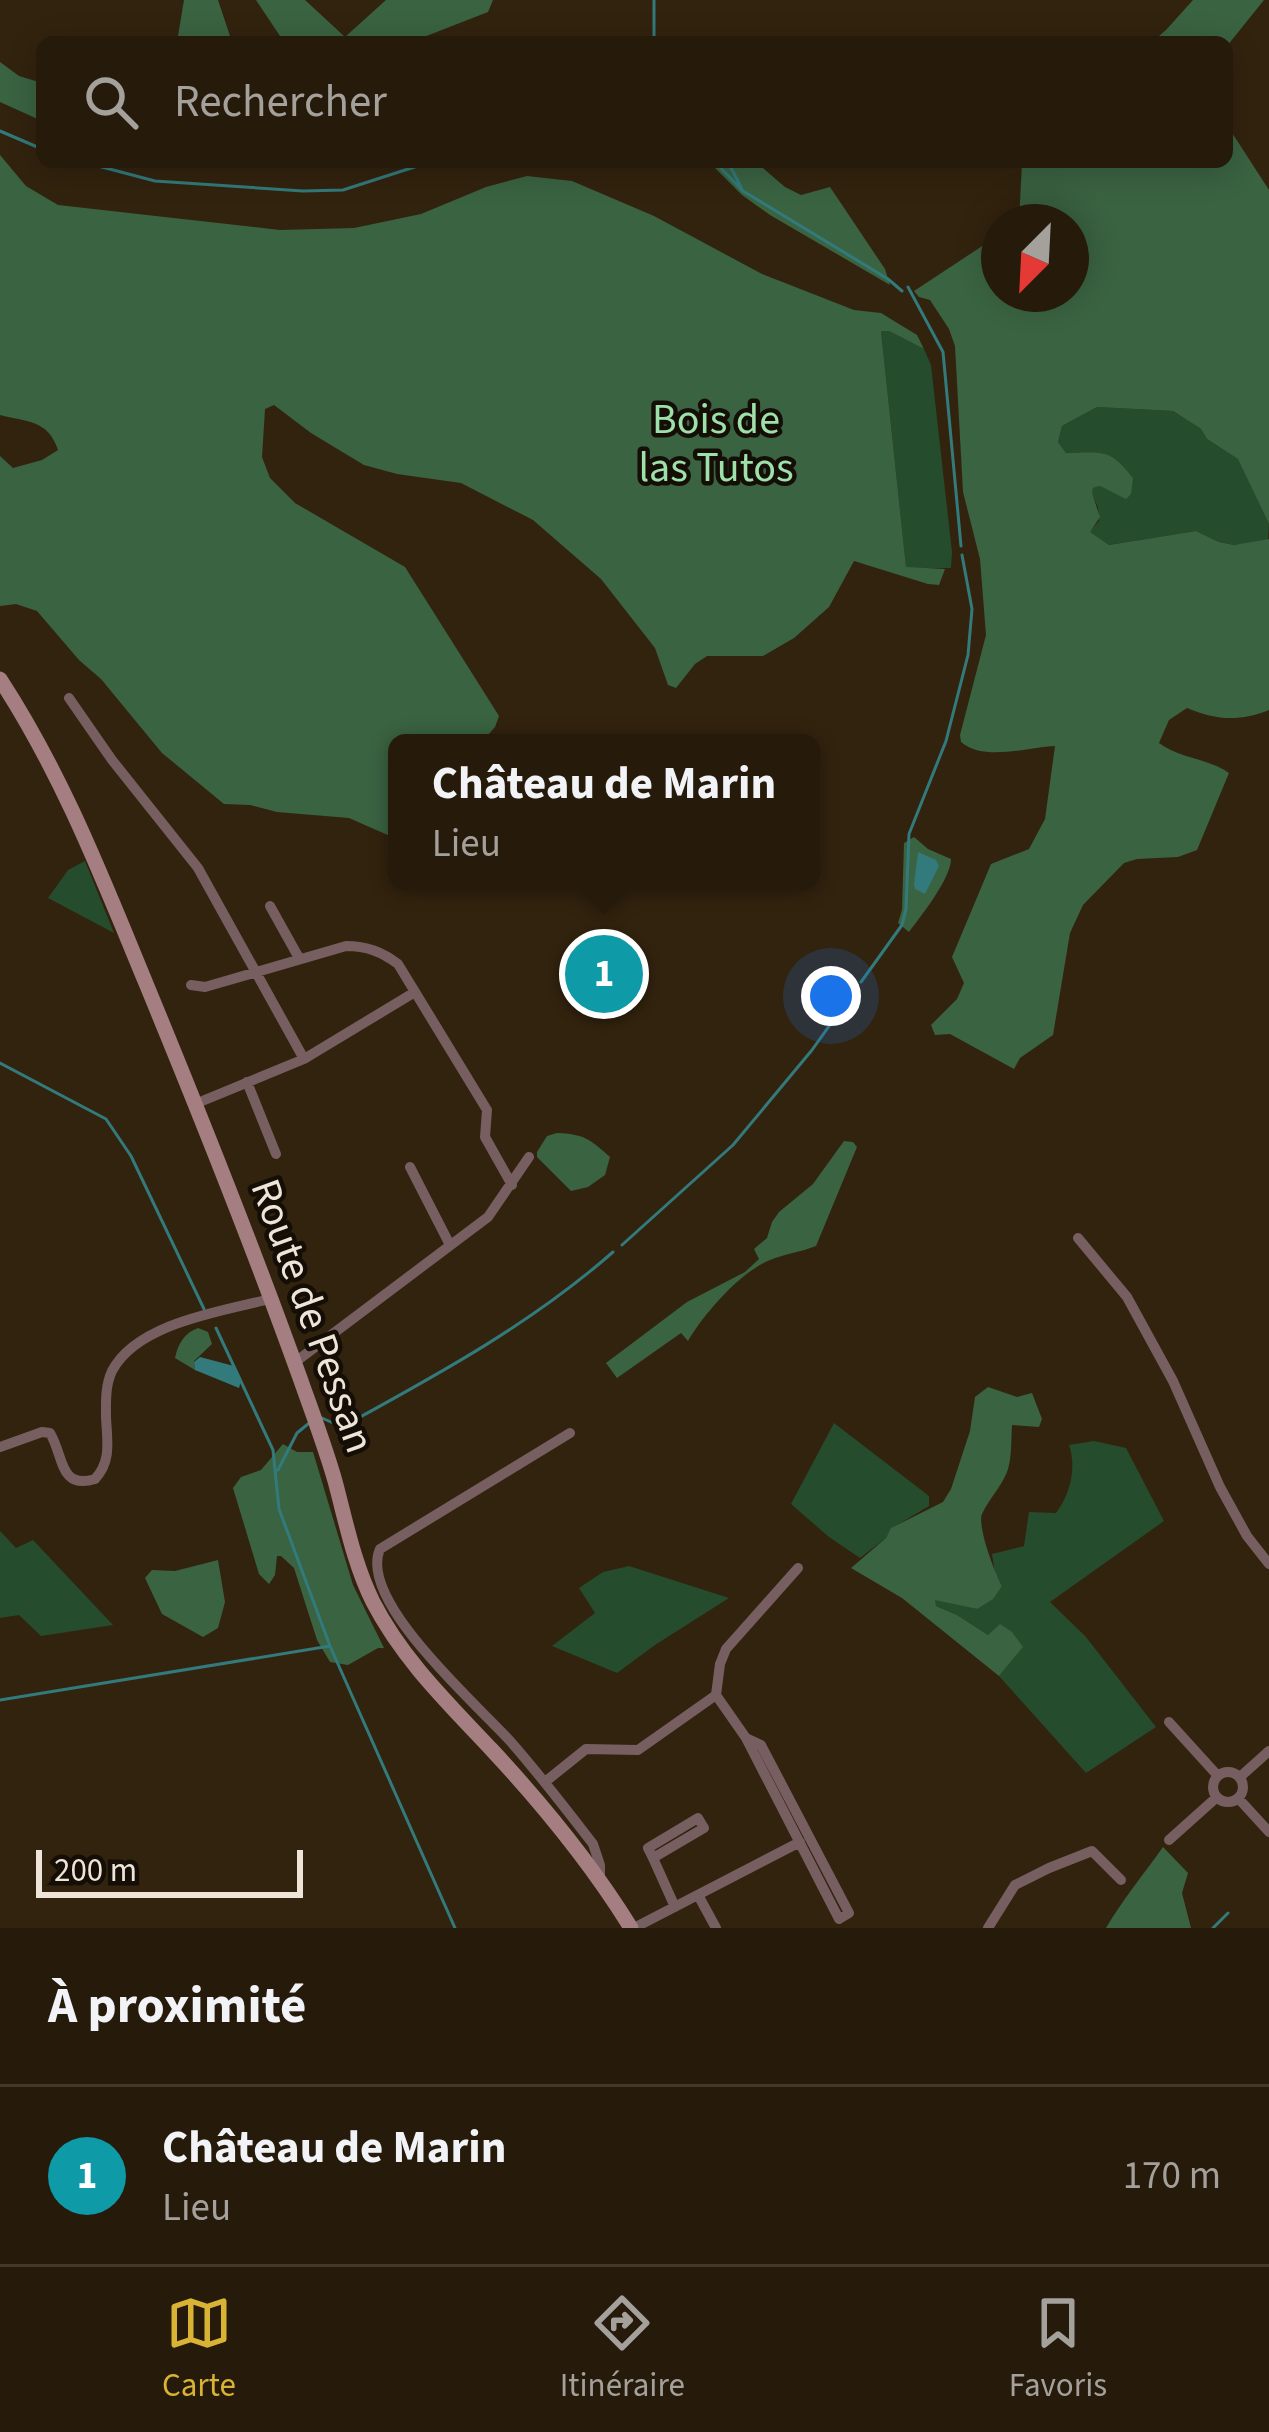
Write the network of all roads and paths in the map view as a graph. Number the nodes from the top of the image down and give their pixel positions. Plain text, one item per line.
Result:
1 (0, 679) edge
2 (69, 698) dead end
3 (270, 906) dead end
4 (299, 958) junction
5 (256, 971) junction
6 (191, 985) dead end
7 (415, 992) junction
8 (304, 1059) junction
9 (248, 1082) junction
10 (196, 1104) junction
11 (276, 1154) dead end
12 (529, 1157) dead end
13 (410, 1167) dead end
14 (512, 1185) junction
15 (1078, 1238) dead end
16 (450, 1245) junction
17 (270, 1299) junction
18 (294, 1363) junction
19 (570, 1433) dead end
20 (0, 1447) edge
21 (1269, 1564) edge
22 (798, 1568) dead end
23 (716, 1695) junction
24 (1169, 1722) dead end
25 (506, 1737) junction
26 (746, 1738) junction
27 (492, 1750) junction
28 (1269, 1751) edge
29 (1218, 1776) junction
30 (1240, 1777) junction
31 (545, 1782) junction
32 (1217, 1797) junction
33 (1238, 1798) junction
34 (1269, 1832) edge
35 (1169, 1840) dead end
36 (800, 1842) junction
37 (652, 1858) junction
38 (599, 1876) junction
39 (1121, 1880) dead end
40 (698, 1895) junction
41 (675, 1907) junction
42 (633, 1928) edge
43 (716, 1928) edge
44 (988, 1928) edge

1 - 10 main road, Route de Pessan
2 - 5 street
3 - 4 street
4 - 5 street
4 - 7 street
5 - 6 street
5 - 8 street
7 - 8 street
7 - 14 street
8 - 9 street
9 - 10 street
9 - 11 street
10 - 17 main road, Route de Pessan
12 - 14 street
13 - 16 street
14 - 16 street
15 - 21 street
16 - 18 street
17 - 18 main road, Route de Pessan
17 - 20 street
18 - 27 main road, Route de Pessan
19 - 25 street
22 - 23 street
23 - 26 street
23 - 31 street
24 - 29 street
25 - 27 street
25 - 31 street
26 - 36 street
26 - 36 street
27 - 38 main road, Route de Pessan
28 - 30 street
29 - 30 street
29 - 32 street
30 - 33 street
31 - 38 street
32 - 33 street
32 - 35 street
33 - 34 street
36 - 40 street
37 - 37 street
37 - 41 street
38 - 42 main road, Route de Pessan
39 - 44 street
40 - 41 street
40 - 43 street
41 - 42 street

